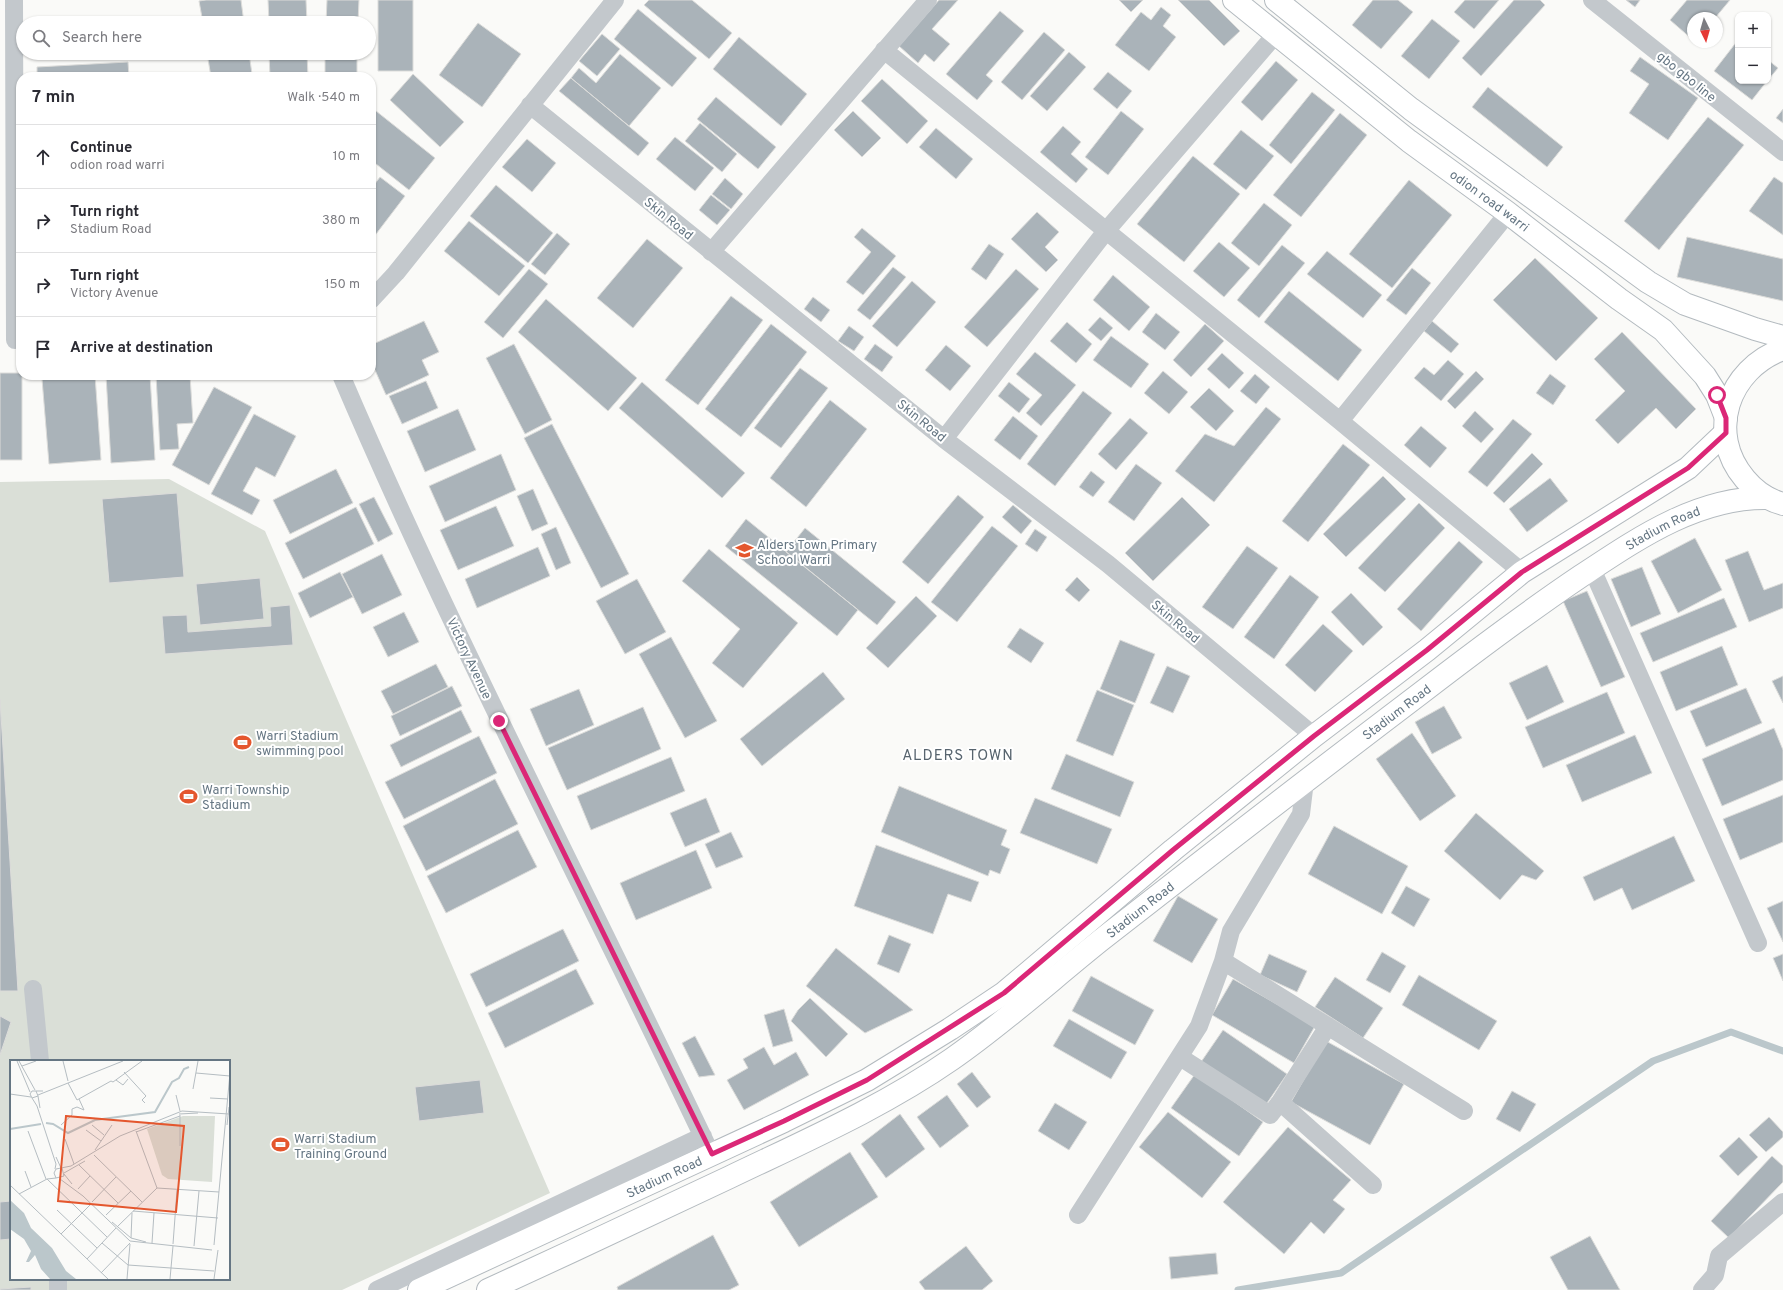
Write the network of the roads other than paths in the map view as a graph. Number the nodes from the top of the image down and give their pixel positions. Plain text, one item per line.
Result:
1 (14, 0) edge
2 (615, 0) edge
3 (928, 0) edge
4 (1234, 0) edge
5 (1592, 0) edge
6 (1285, 3) edge
7 (1276, 34) junction
8 (884, 50) junction
9 (530, 105) junction
10 (1783, 152) edge
11 (1508, 213) junction
12 (1106, 231) junction
13 (711, 252) junction
14 (376, 294) edge
15 (1783, 337) edge
16 (12, 340) edge
17 (1783, 349) edge
18 (343, 380) edge
19 (1340, 421) junction
20 (1726, 425) junction
21 (944, 439) junction
22 (1778, 504) edge
23 (1592, 569) junction
24 (1522, 572) junction
25 (1314, 736) junction
26 (1305, 781) junction
27 (1758, 943) dead end
28 (1224, 961) junction
29 (33, 989) dead end
30 (1328, 1026) junction
31 (1180, 1057) junction
32 (40, 1060) edge
33 (1280, 1102) junction
34 (1464, 1111) dead end
35 (707, 1145) junction
36 (1373, 1185) dead end
37 (1783, 1202) edge
38 (1078, 1215) dead end
39 (377, 1290) edge
40 (419, 1290) edge
41 (488, 1290) edge
42 (1702, 1290) edge

1 - 16 street
2 - 9 street
3 - 8 street
4 - 7 main road, odion road warri
5 - 10 street, gbo gbo line
6 - 15 main road, odion road warri
7 - 11 main road, odion road warri
7 - 12 street
8 - 12 street
8 - 13 street
9 - 13 street, Skin Road
9 - 14 street
11 - 19 street
11 - 20 main road, odion road warri
12 - 19 street
12 - 21 street
13 - 21 street, Skin Road
17 - 20 main road
18 - 35 street, Victory Avenue
19 - 24 street
20 - 22 main road
20 - 24 main road, Stadium Road
21 - 25 street, Skin Road
22 - 23 main road, Stadium Road
23 - 26 main road, Stadium Road
23 - 27 street
24 - 25 main road, Stadium Road
25 - 35 main road, Stadium Road
26 - 28 street
26 - 41 main road, Stadium Road
28 - 30 street
28 - 31 street
29 - 32 street
30 - 33 street
30 - 34 street
31 - 33 street
31 - 38 street
33 - 36 street
35 - 39 street
35 - 40 main road, Stadium Road
37 - 42 street

